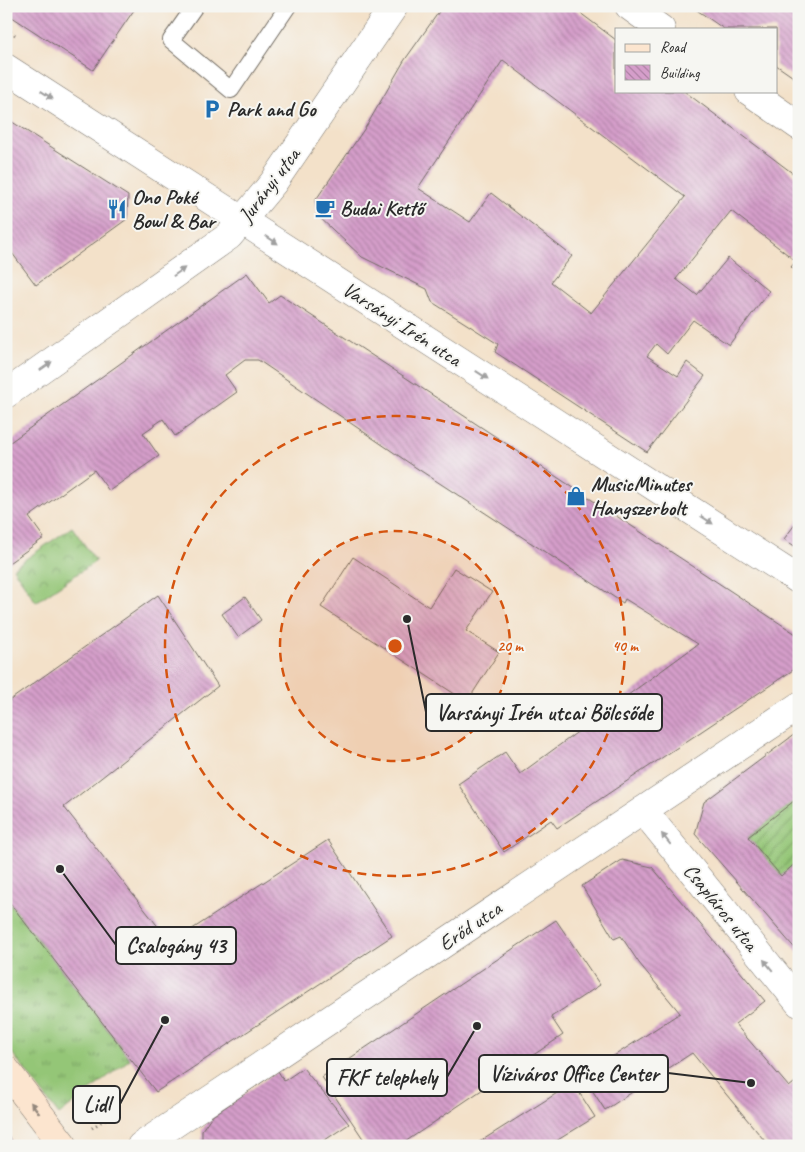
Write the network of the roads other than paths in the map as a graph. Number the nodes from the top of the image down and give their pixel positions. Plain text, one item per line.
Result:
1 (194, 6) edge
2 (288, 6) edge
3 (394, 6) edge
4 (629, 6) edge
5 (660, 28) edge
6 (6, 68) edge
7 (750, 92) edge
8 (799, 126) edge
9 (242, 221) junction
10 (6, 394) edge
11 (799, 580) edge
12 (799, 706) edge
13 (643, 810) junction
14 (799, 1003) edge
15 (6, 1070) edge
16 (64, 1146) edge
17 (141, 1146) edge

1 - 2 lane
3 - 9 street, Jurányi utca
4 - 5 street
6 -> 9 street, Varsányi Irén utca
7 - 8 street
10 -> 9 street, Jurányi utca
9 -> 11 street, Varsányi Irén utca
12 - 13 street, Erőd utca
14 -> 13 street, Csapláros utca
13 - 17 street, Erőd utca
16 -> 15 street

